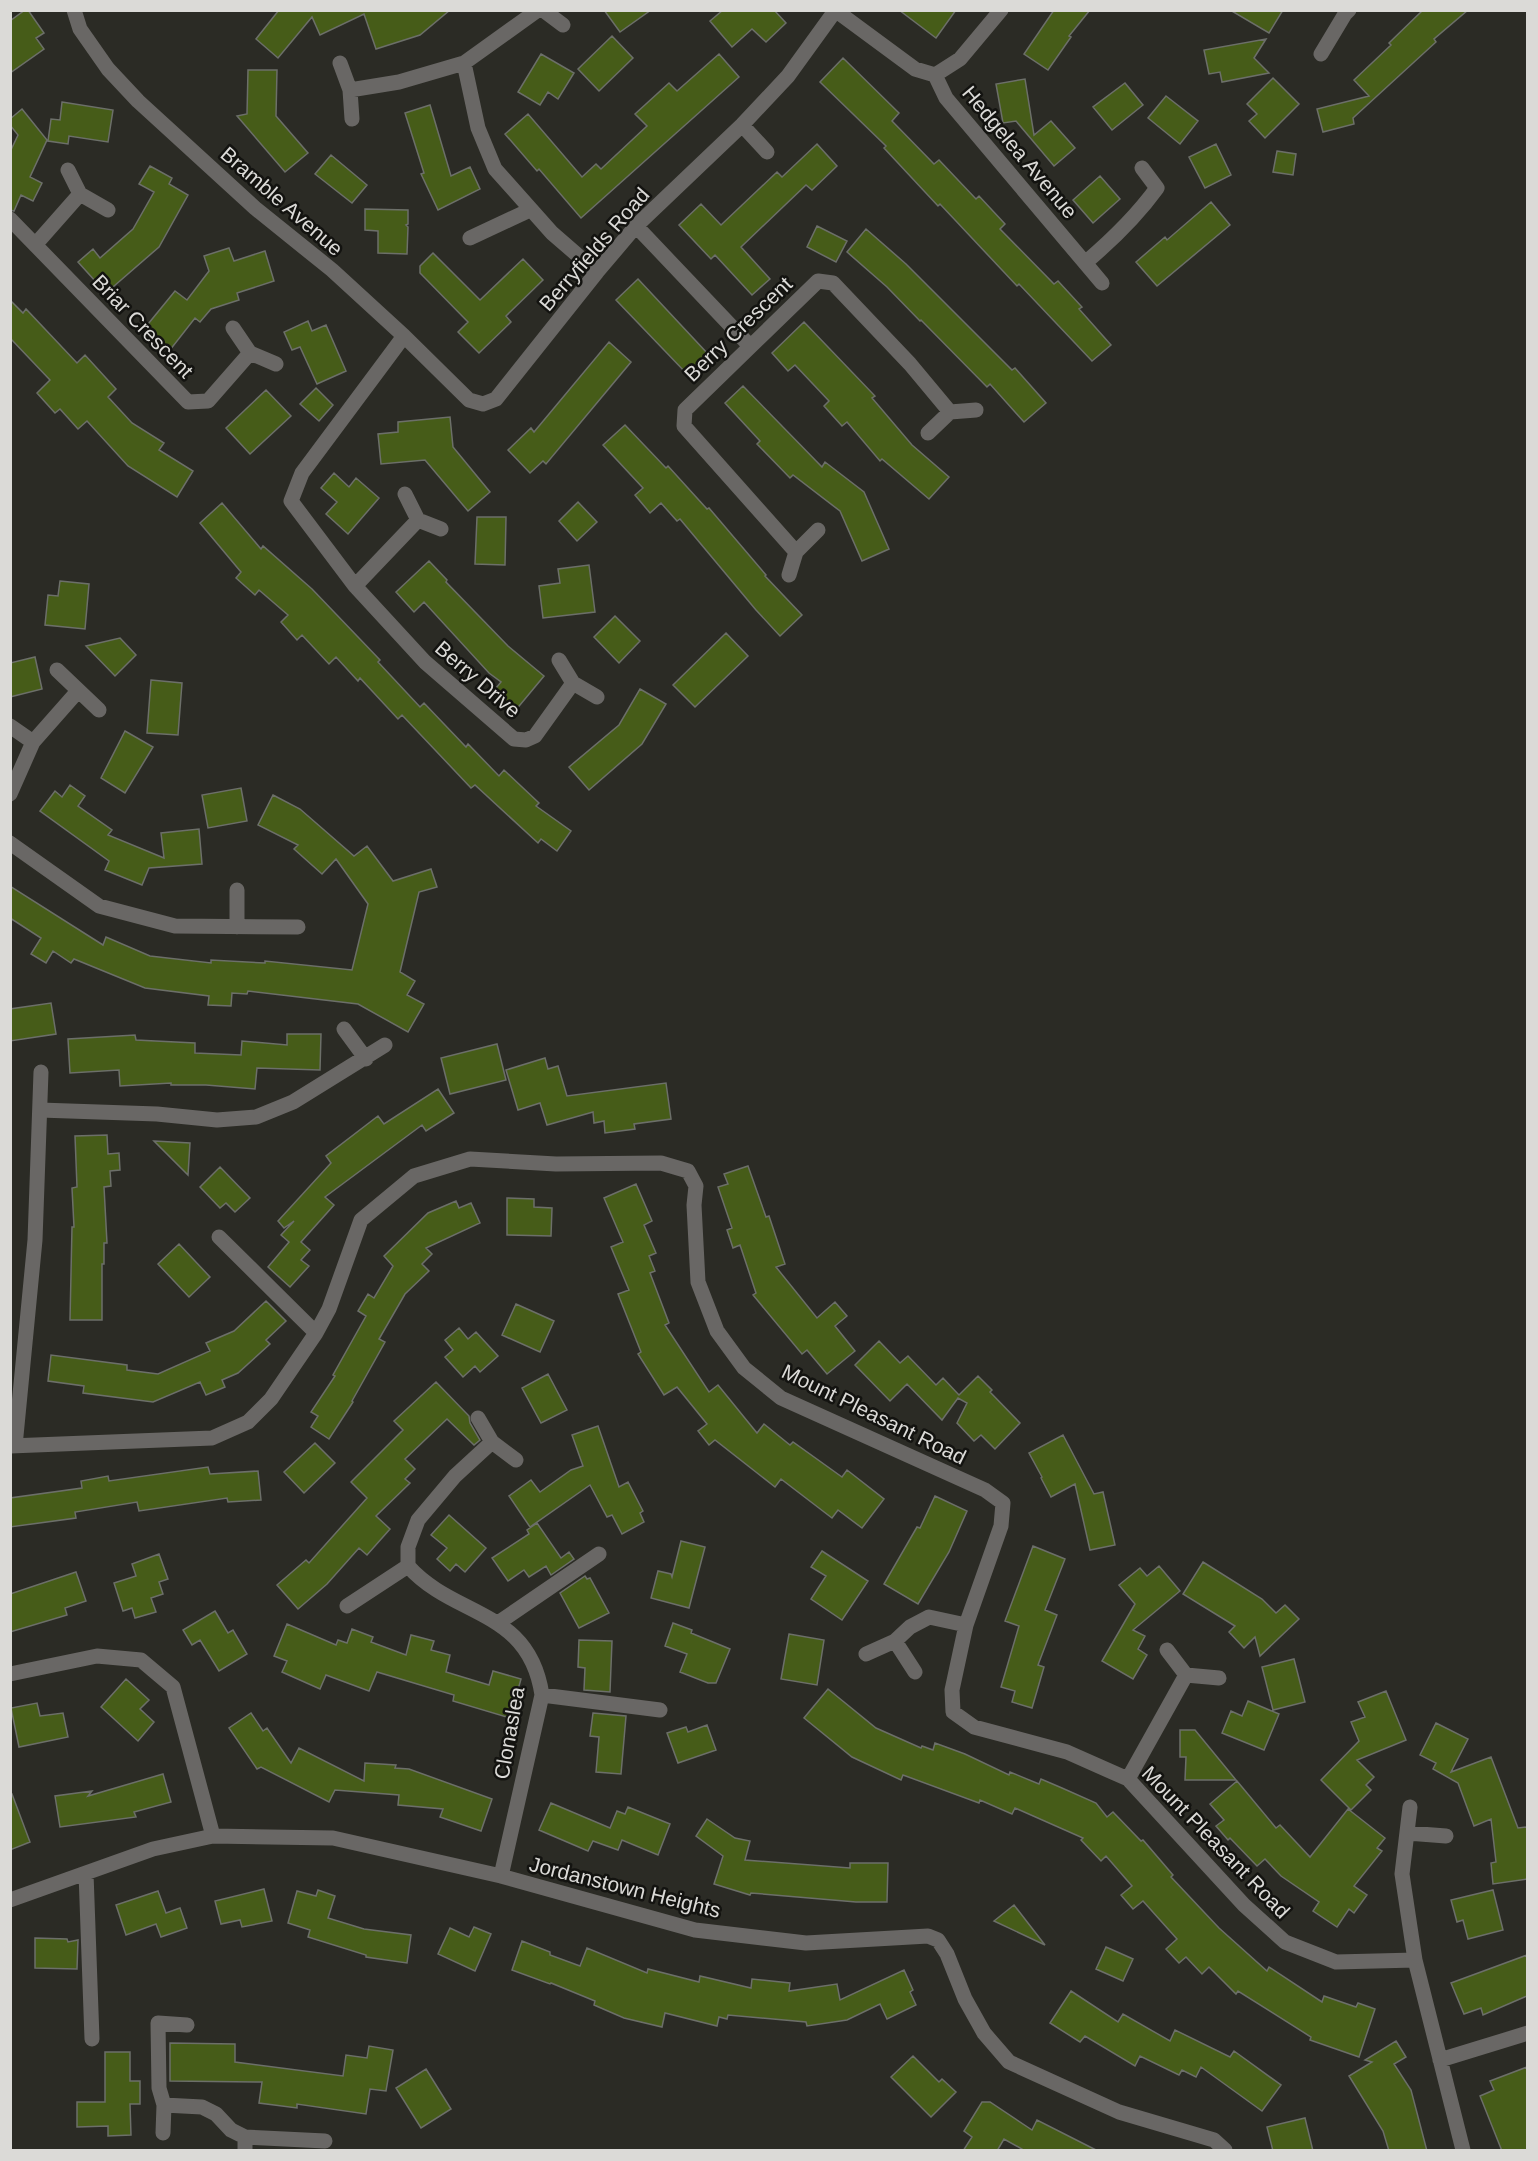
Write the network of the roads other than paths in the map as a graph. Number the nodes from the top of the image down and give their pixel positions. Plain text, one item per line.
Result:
1 (74, 10) edge
2 (538, 10) edge
3 (543, 10) edge
4 (1001, 10) edge
5 (835, 11) edge
6 (1345, 12) edge
7 (563, 25) dead end
8 (1321, 54) dead end
9 (340, 63) dead end
10 (464, 63) junction
11 (935, 75) junction
12 (350, 90) junction
13 (352, 119) dead end
14 (742, 125) junction
15 (767, 152) dead end
16 (1142, 168) dead end
17 (68, 170) dead end
18 (80, 194) junction
19 (108, 210) dead end
20 (530, 210) junction
21 (10, 219) edge
22 (636, 226) junction
23 (470, 238) dead end
24 (35, 245) junction
25 (1085, 263) junction
26 (597, 272) junction
27 (1102, 283) dead end
28 (233, 328) dead end
29 (404, 336) junction
30 (750, 346) junction
31 (250, 353) junction
32 (276, 364) dead end
33 (483, 404) joint
34 (976, 410) dead end
35 (950, 412) junction
36 (928, 433) dead end
37 (405, 494) dead end
38 (418, 520) junction
39 (441, 529) dead end
40 (818, 530) dead end
41 (796, 552) junction
42 (789, 575) dead end
43 (355, 586) junction
44 (560, 660) dead end
45 (57, 670) dead end
46 (573, 683) junction
47 (78, 690) junction
48 (597, 697) dead end
49 (99, 710) dead end
50 (10, 726) edge
51 (33, 742) junction
52 (10, 794) edge
53 (10, 843) edge
54 (237, 890) dead end
55 (237, 927) junction
56 (298, 927) dead end
57 (344, 1029) dead end
58 (385, 1045) dead end
59 (366, 1059) junction
60 (41, 1072) dead end
61 (40, 1110) junction
62 (219, 1238) dead end
63 (316, 1333) junction
64 (478, 1418) dead end
65 (492, 1442) junction
66 (13, 1446) edge
67 (516, 1460) dead end
68 (598, 1554) dead end
69 (408, 1566) junction
70 (347, 1606) dead end
71 (498, 1623) junction
72 (966, 1625) junction
73 (895, 1641) junction
74 (1167, 1650) dead end
75 (866, 1654) dead end
76 (915, 1672) dead end
77 (10, 1674) edge
78 (1186, 1675) junction
79 (1219, 1678) dead end
80 (542, 1695) junction
81 (660, 1710) dead end
82 (1128, 1779) junction
83 (1410, 1807) dead end
84 (1407, 1833) junction
85 (213, 1836) junction
86 (1446, 1836) dead end
87 (86, 1873) junction
88 (501, 1876) junction
89 (10, 1900) edge
90 (1415, 1960) junction
91 (187, 2025) dead end
92 (1527, 2033) edge
93 (92, 2039) dead end
94 (1440, 2060) junction
95 (164, 2105) junction
96 (163, 2133) dead end
97 (325, 2142) dead end
98 (245, 2144) edge
99 (1225, 2151) edge
100 (1463, 2151) edge

1 - 29 street, Bramble Avenue
2 - 10 street
3 - 7 street
4 - 11 street
5 - 11 street, Hedgelea Avenue
5 - 14 street, Berryfields Road
6 - 8 street
9 - 12 street
10 - 12 street
10 - 20 street
11 - 25 street, Hedgelea Avenue
12 - 13 street
14 - 15 street
14 - 22 street, Berryfields Road
16 - 25 street
17 - 18 street
18 - 19 street
18 - 24 street
20 - 23 street
20 - 26 street
21 - 24 street, Briar Crescent
22 - 26 street, Berryfields Road
22 - 30 street
24 - 31 street, Briar Crescent
25 - 27 street, Hedgelea Avenue
26 - 33 street, Berryfields Road
28 - 31 street
29 - 33 street, Bramble Avenue
29 - 43 street, Berry Drive
30 - 35 street, Berry Crescent
30 - 41 street, Berry Crescent
31 - 32 street
34 - 35 street
35 - 36 street
37 - 38 street
38 - 39 street
38 - 43 street
40 - 41 street
41 - 42 street
43 - 46 street, Berry Drive
44 - 46 street
45 - 47 street
46 - 48 street
47 - 49 street
47 - 51 street
50 - 51 street
51 - 52 street
53 - 55 street
54 - 55 street
55 - 56 street
57 - 59 street
58 - 59 street
59 - 61 street
60 - 61 street
61 - 66 street
62 - 63 street
63 - 66 street, Mount Pleasant Road
63 - 72 street, Mount Pleasant Road
64 - 65 street
65 - 67 street
65 - 69 street
68 - 71 street
69 - 70 street
69 - 71 street, Clonaslea
71 - 80 street, Clonaslea
72 - 73 street
72 - 82 street, Mount Pleasant Road
73 - 75 street
73 - 76 street
74 - 78 street
77 - 85 street
78 - 79 street
78 - 82 street
80 - 81 street
80 - 88 street, Clonaslea
82 - 90 street, Mount Pleasant Road
83 - 84 street
84 - 86 street
84 - 90 street
85 - 87 street, Jordanstown Heights
85 - 88 street, Jordanstown Heights
87 - 89 street, Jordanstown Heights
87 - 93 street
88 - 99 street, Jordanstown Heights
90 - 94 street
91 - 95 street
92 - 94 street
94 - 100 street
95 - 96 street
95 - 98 street
97 - 98 street

